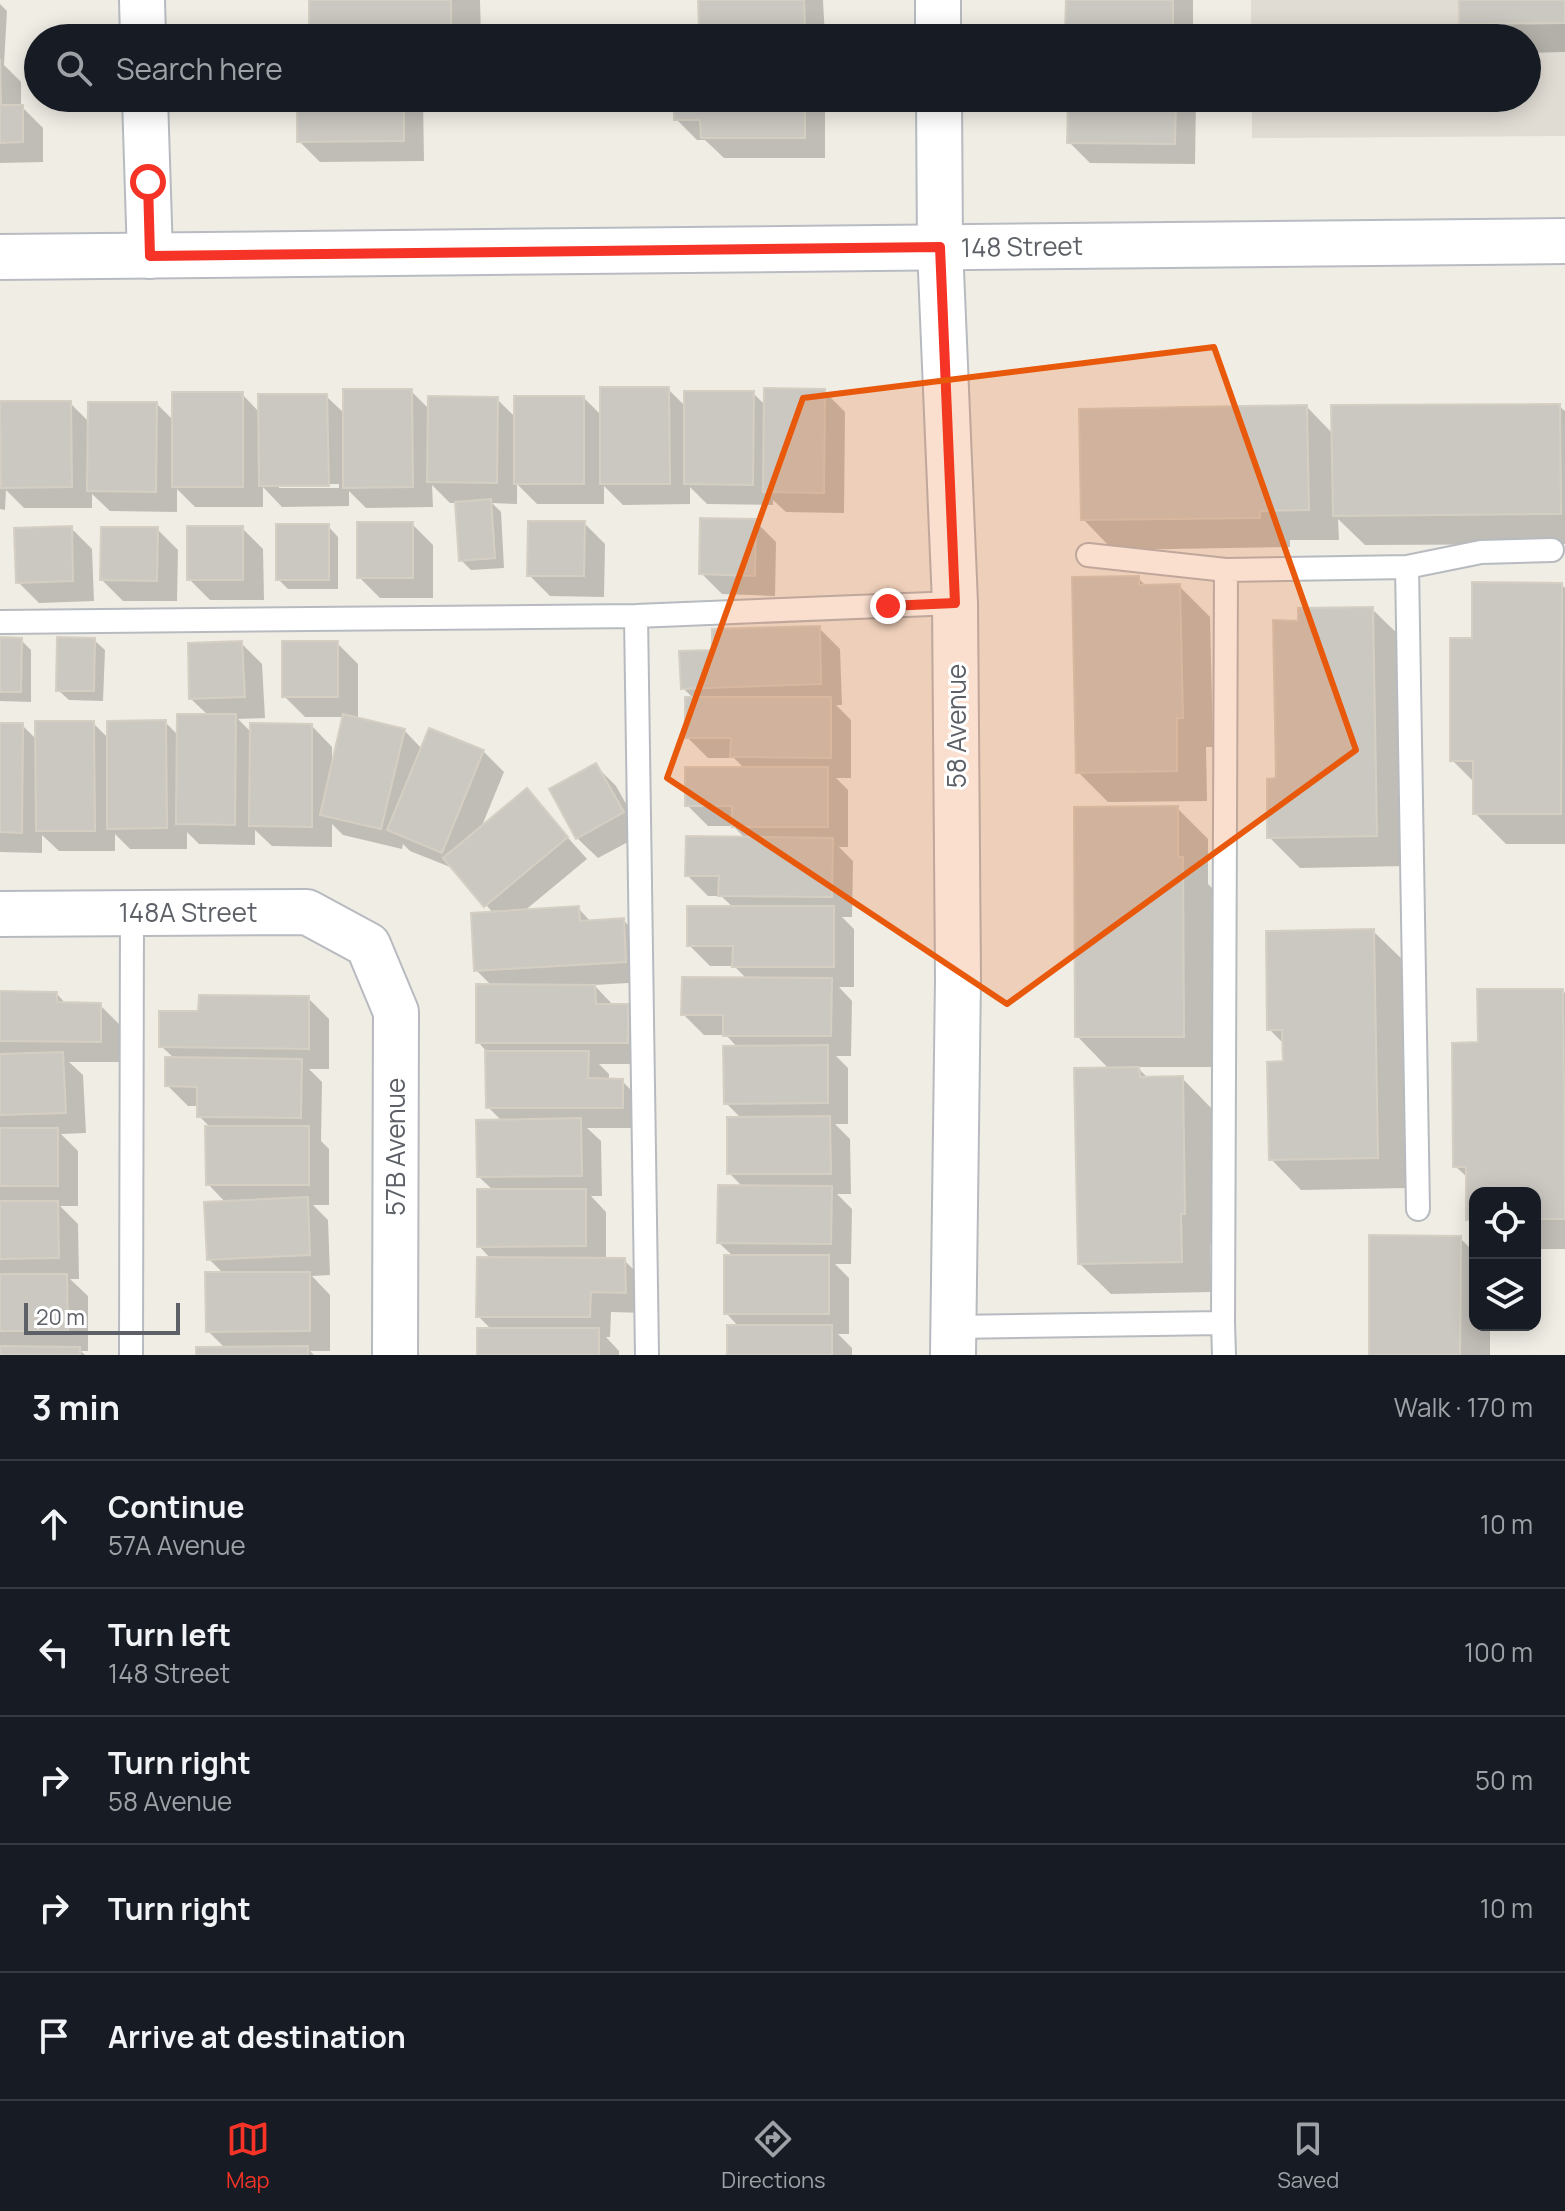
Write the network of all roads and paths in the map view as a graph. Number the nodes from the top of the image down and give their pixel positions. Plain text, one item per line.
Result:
1 (142, 0) edge
2 (938, 0) edge
3 (143, 24) edge
4 (938, 24) edge
5 (145, 112) edge
6 (939, 112) edge
7 (1565, 241) edge
8 (940, 247) junction
9 (150, 256) junction
10 (0, 257) edge
11 (1552, 550) dead end
12 (1088, 555) dead end
13 (1407, 567) junction
14 (1226, 570) junction
15 (955, 603) junction
16 (636, 616) junction
17 (0, 622) edge
18 (132, 912) junction
19 (0, 914) edge
20 (368, 945) joint
21 (1418, 1209) dead end
22 (1223, 1323) junction
23 (953, 1341) edge
24 (131, 1355) edge
25 (395, 1355) edge
26 (647, 1355) edge
27 (1224, 1355) edge

1 - 3 street
2 - 4 street
5 - 9 street
6 - 8 street, 58 Avenue
7 - 8 street, 148 Street
8 - 9 street, 148 Street
8 - 15 street, 58 Avenue
9 - 10 street, 148 Street
11 - 13 lane
12 - 14 lane
13 - 14 lane
13 - 21 lane
14 - 22 lane
15 - 16 lane
15 - 23 street, 58 Avenue
16 - 17 lane
16 - 26 lane
18 - 19 street, 148A Street
18 - 20 street, 148A Street
18 - 24 lane
20 - 25 street, 57B Avenue
22 - 23 lane
22 - 27 lane

